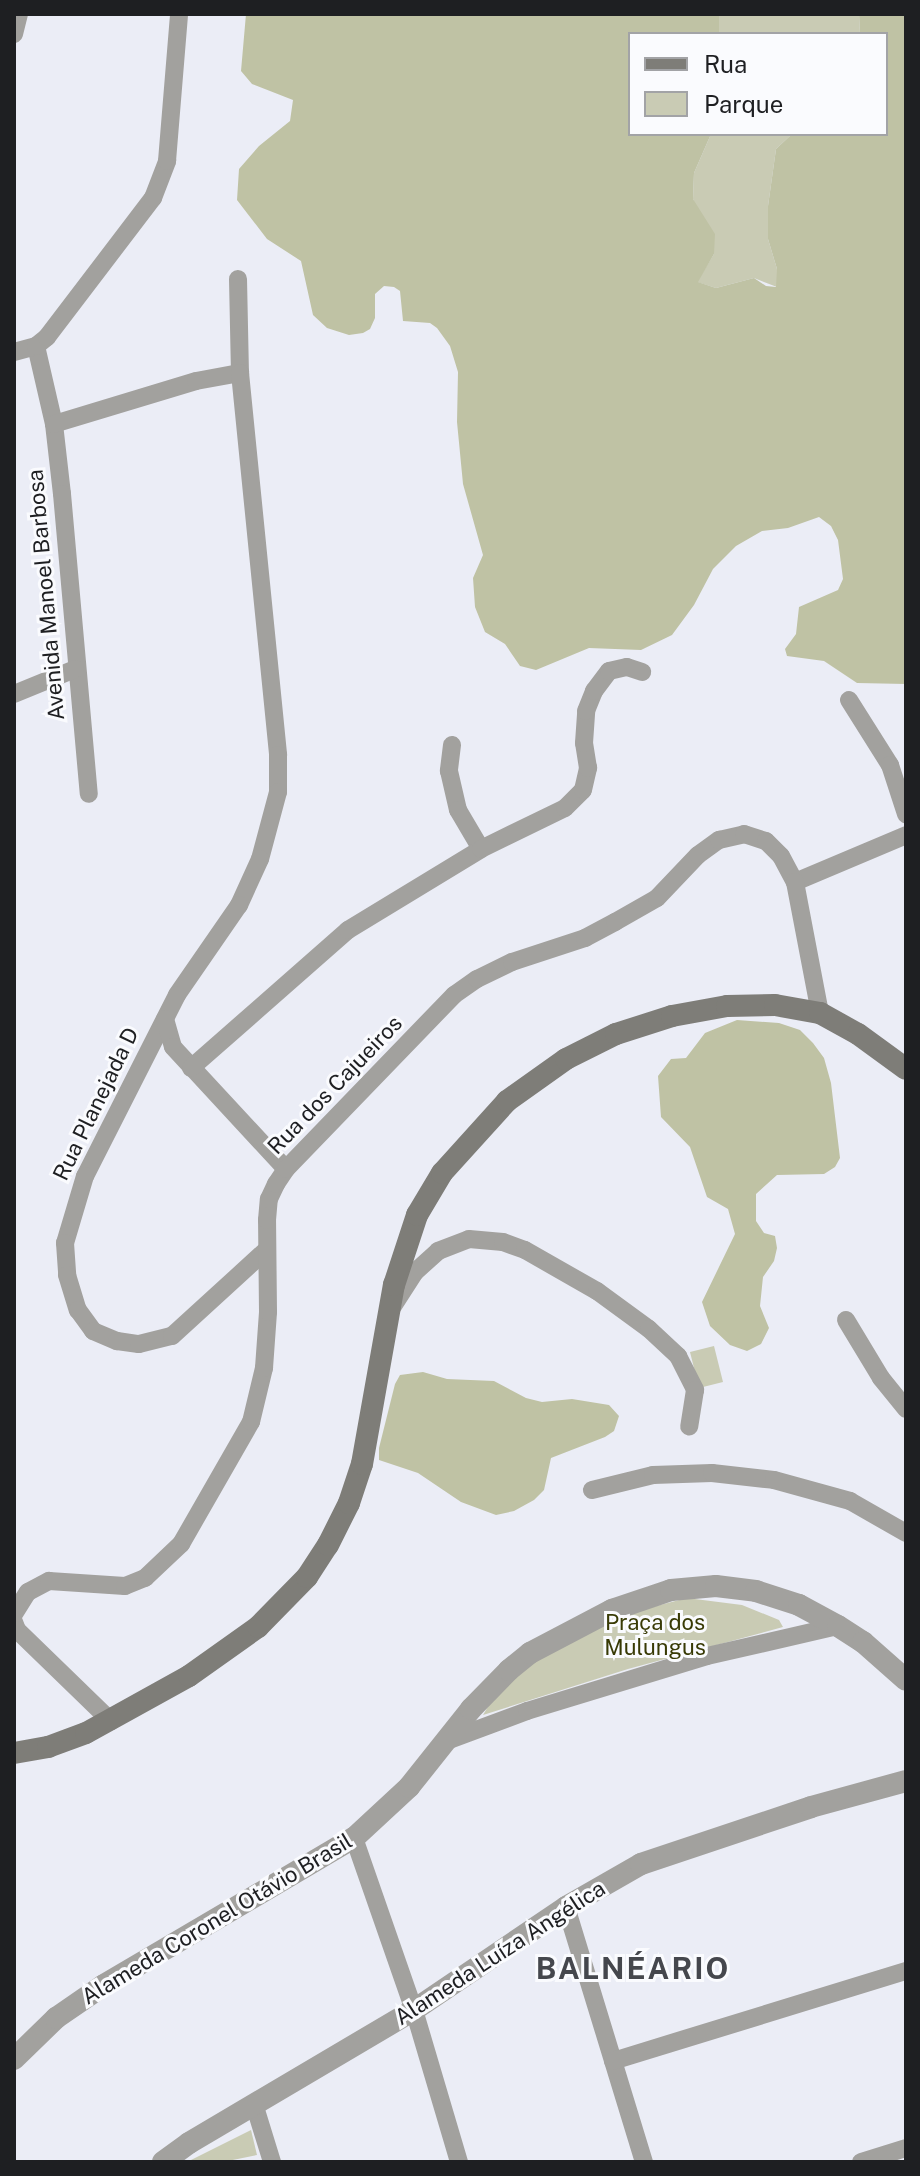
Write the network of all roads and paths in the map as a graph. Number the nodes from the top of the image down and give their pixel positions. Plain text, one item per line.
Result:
1 (19, 14) edge
2 (179, 14) edge
3 (14, 34) edge
4 (238, 279) dead end
5 (36, 346) junction
6 (14, 352) edge
7 (240, 373) junction
8 (54, 424) junction
9 (75, 669) junction
10 (642, 672) dead end
11 (14, 694) edge
12 (849, 700) dead end
13 (452, 745) dead end
14 (89, 794) dead end
15 (906, 814) edge
16 (906, 835) edge
17 (481, 849) junction
18 (795, 882) junction
19 (820, 1013) junction
20 (165, 1019) junction
21 (191, 1068) junction
22 (906, 1069) edge
23 (286, 1169) junction
24 (265, 1251) junction
25 (389, 1312) junction
26 (846, 1320) dead end
27 (906, 1409) edge
28 (689, 1427) dead end
29 (592, 1490) dead end
30 (906, 1533) edge
31 (14, 1614) edge
32 (14, 1622) edge
33 (838, 1626) junction
34 (906, 1680) edge
35 (111, 1721) junction
36 (449, 1740) junction
37 (14, 1753) edge
38 (906, 1781) edge
39 (354, 1838) junction
40 (566, 1907) junction
41 (906, 1971) edge
42 (414, 2010) junction
43 (14, 2059) edge
44 (613, 2061) junction
45 (255, 2107) junction
46 (906, 2148) edge
47 (269, 2161) edge
48 (163, 2162) edge
49 (459, 2162) edge
50 (644, 2162) edge
51 (861, 2162) edge

1 - 3 street
2 - 5 street
4 - 7 street, Rua Planejada D
5 - 6 street
5 - 8 street, Avenida Manoel Barbosa
7 - 8 street
7 - 20 street, Rua Planejada D
8 - 9 street, Avenida Manoel Barbosa
9 - 11 street
9 - 14 street, Avenida Manoel Barbosa
10 - 17 street
12 - 15 street
13 - 17 street
16 - 18 street
17 - 21 street
18 - 19 street, Rua dos Cajueiros
18 - 23 street, Rua dos Cajueiros
19 - 22 main road
19 - 25 main road
20 - 21 street
20 - 24 street, Rua Planejada D
21 - 23 street
23 - 24 street, Rua dos Cajueiros
24 - 31 street, Rua dos Cajueiros
25 - 28 street
25 - 35 main road
26 - 27 street
29 - 30 street
32 - 35 street
33 - 34 street, Alameda Coronel Otávio Brasil
33 - 36 street, Alameda Coronel Otávio Brasil
33 - 36 street, Alameda Coronel Otávio Brasil
35 - 37 main road
36 - 39 street, Alameda Coronel Otávio Brasil
38 - 40 street, Alameda Luíza Angélica
39 - 42 street
39 - 43 street, Alameda Coronel Otávio Brasil
40 - 42 street, Alameda Luíza Angélica
40 - 44 street
41 - 44 street
42 - 45 street, Alameda Luíza Angélica
42 - 49 street
44 - 50 street
45 - 47 street
45 - 48 street, Alameda Luíza Angélica
46 - 51 street

